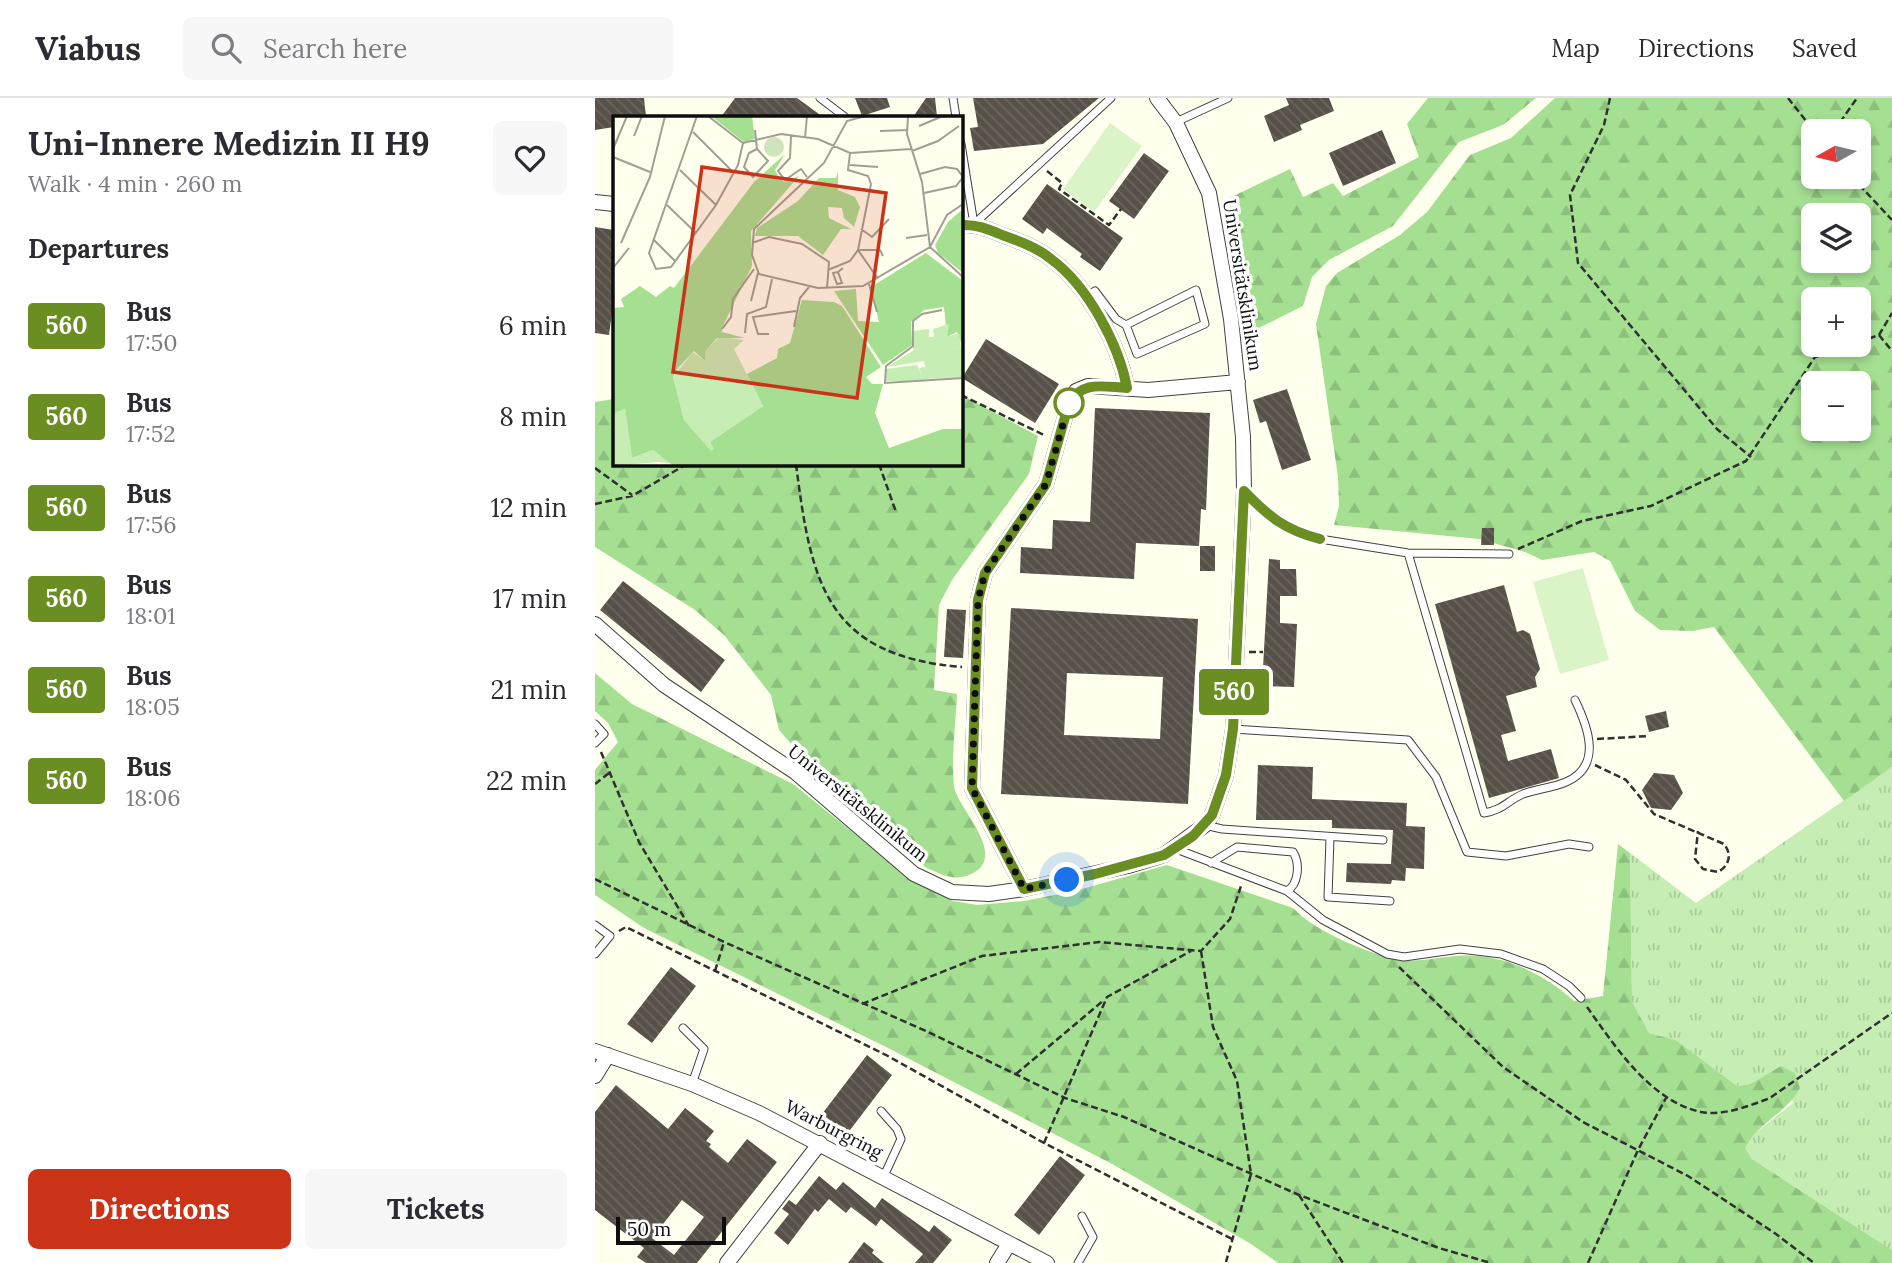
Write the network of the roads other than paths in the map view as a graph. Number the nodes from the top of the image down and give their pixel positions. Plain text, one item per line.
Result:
1 (820, 98) edge
2 (953, 98) edge
3 (1111, 98) edge
4 (1157, 98) edge
5 (1228, 98) edge
6 (844, 116) edge
7 (956, 116) edge
8 (1176, 122) junction
9 (963, 171) edge
10 (595, 202) edge
11 (613, 204) edge
12 (967, 225) edge
13 (1086, 297) junction
14 (1125, 325) junction
15 (1238, 382) junction
16 (1127, 388) junction
17 (1244, 491) junction
18 (1408, 553) junction
19 (1509, 554) road end
20 (595, 624) edge
21 (1575, 700) dead end
22 (595, 723) edge
23 (1233, 729) junction
24 (596, 742) edge
25 (1205, 825) junction
26 (1330, 838) junction
27 (1383, 840) dead end
28 (1589, 847) dead end
29 (1181, 851) junction
30 (1211, 863) junction
31 (1024, 889) junction
32 (1287, 891) junction
33 (1390, 901) dead end
34 (595, 925) edge
35 (595, 954) edge
36 (1581, 998) road end
37 (683, 1028) dead end
38 (601, 1053) edge
39 (595, 1076) edge
40 (692, 1084) junction
41 (881, 1111) dead end
42 (820, 1143) junction
43 (884, 1176) junction
44 (1082, 1216) dead end
45 (1009, 1244) junction
46 (727, 1263) edge
47 (997, 1263) edge
48 (1047, 1263) edge
49 (1078, 1263) edge

1 - 6 lane
2 - 7 lane
3 - 12 lane
4 - 8 street, Universitätsklinikum
5 - 8 lane
8 - 15 street, Universitätsklinikum
9 - 12 lane
10 - 11 street
12 - 13 street
13 - 14 lane
13 - 16 street
14 - 14 lane
15 - 16 street
15 - 17 street, Universitätsklinikum
16 - 31 street
17 - 18 lane
17 - 23 street, Universitätsklinikum
18 - 19 lane
18 - 21 lane
20 - 31 street, Universitätsklinikum
22 - 24 lane
23 - 25 street, Universitätsklinikum
23 - 28 lane
25 - 26 lane
25 - 29 street, Universitätsklinikum
26 - 27 lane
26 - 33 lane
29 - 30 lane
29 - 31 street, Universitätsklinikum
30 - 32 lane
30 - 32 lane
32 - 36 lane
34 - 35 lane
37 - 40 lane
38 - 39 street
38 - 40 street, Warburgring
40 - 42 street, Warburgring
41 - 43 lane
42 - 43 street, Warburgring
42 - 46 street
43 - 45 street, Warburgring
44 - 49 lane
45 - 47 street
45 - 48 street, Warburgring

